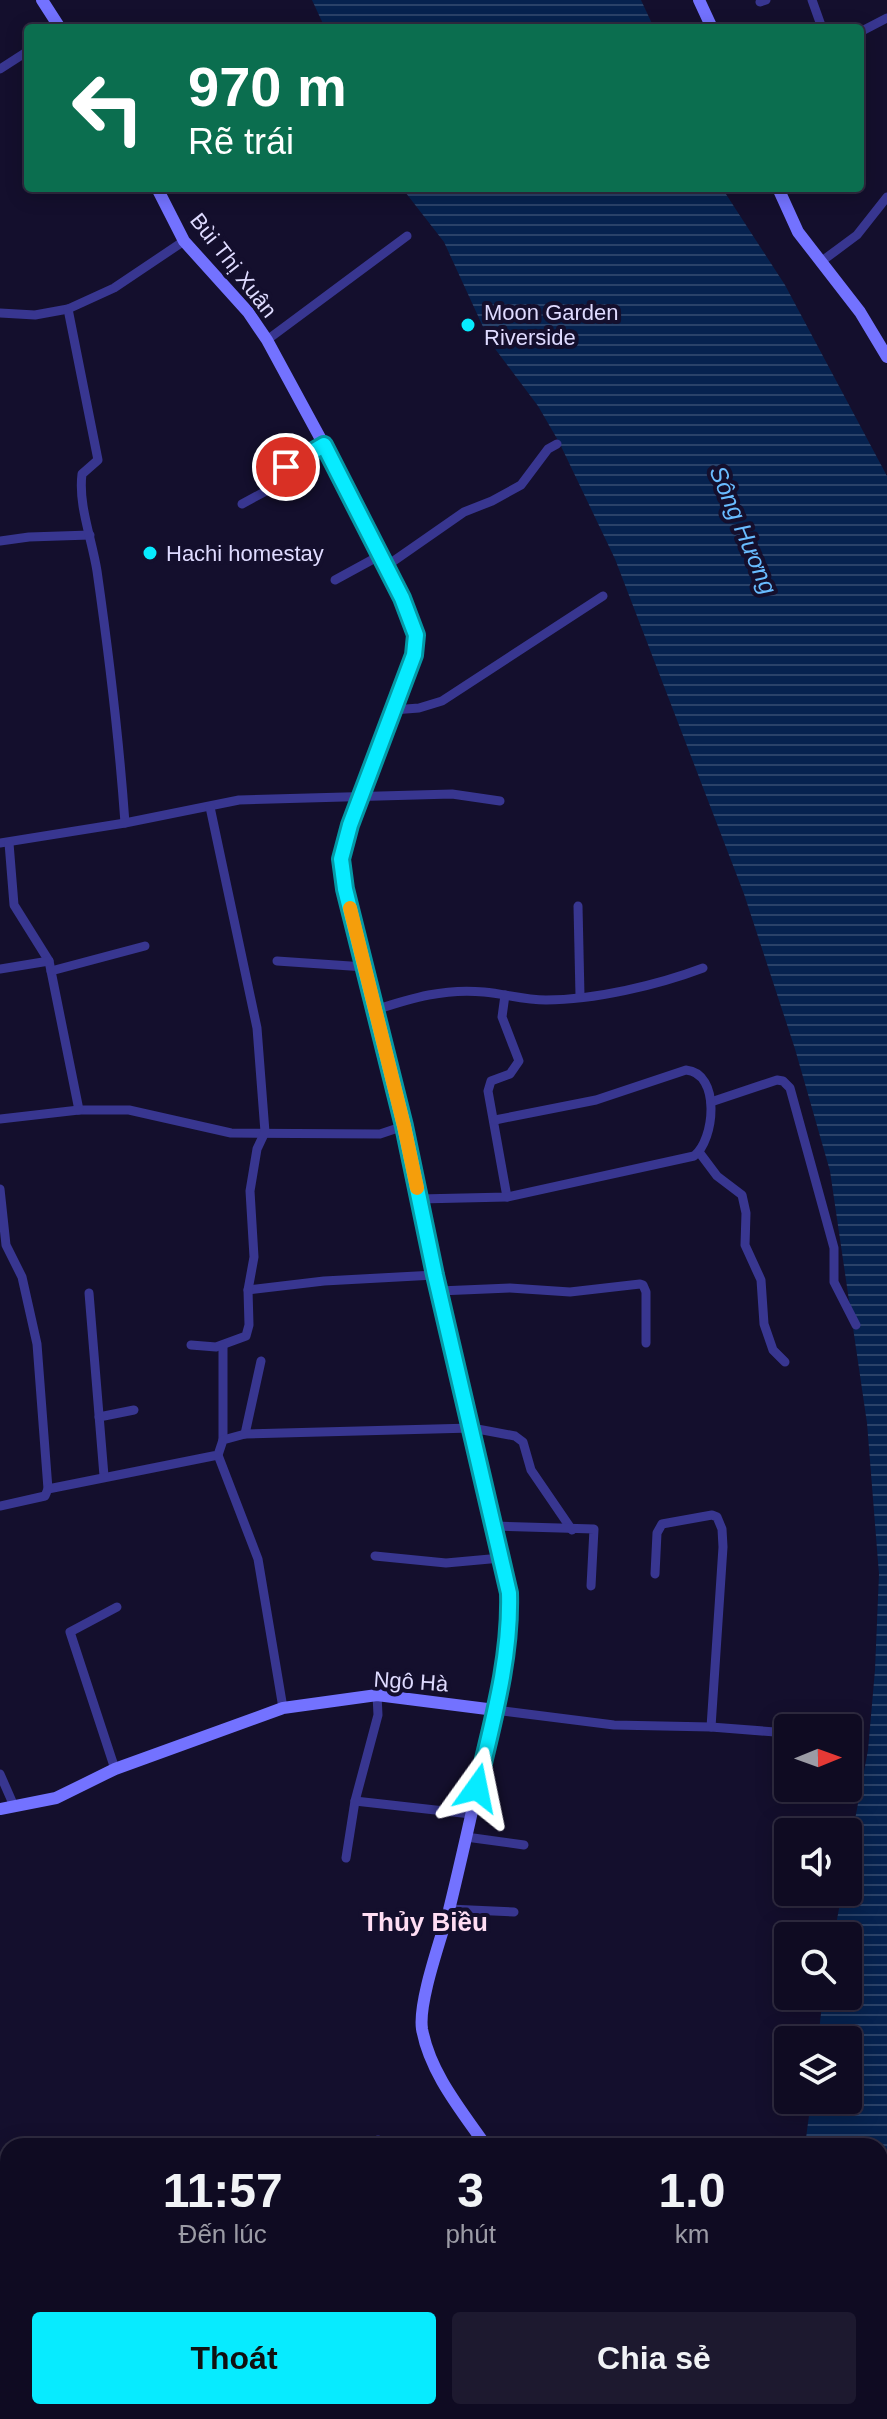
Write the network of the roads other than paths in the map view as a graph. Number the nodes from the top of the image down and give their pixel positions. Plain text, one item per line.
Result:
1 (42, 0) edge
2 (699, 0) edge
3 (812, 0) edge
4 (887, 18) edge
5 (57, 24) edge
6 (710, 24) edge
7 (821, 24) edge
8 (864, 30) edge
9 (24, 54) edge
10 (0, 69) edge
11 (162, 192) edge
12 (780, 192) edge
13 (887, 197) edge
14 (407, 236) dead end
15 (184, 241) junction
16 (822, 261) junction
17 (68, 309) junction
18 (0, 313) edge
19 (267, 340) junction
20 (887, 357) edge
21 (557, 444) dead end
22 (324, 445) junction
23 (242, 504) dead end
24 (90, 535) junction
25 (0, 541) edge
26 (382, 562) junction
27 (335, 580) dead end
28 (603, 596) dead end
29 (393, 710) junction
30 (359, 797) junction
31 (500, 801) dead end
32 (210, 807) junction
33 (125, 823) junction
34 (4, 843) edge
35 (578, 906) dead end
36 (145, 946) dead end
37 (277, 961) dead end
38 (50, 966) junction
39 (365, 967) junction
40 (703, 968) dead end
41 (0, 969) edge
42 (505, 995) junction
43 (580, 996) junction
44 (375, 1010) junction
45 (711, 1102) junction
46 (79, 1110) junction
47 (0, 1119) edge
48 (495, 1120) junction
49 (404, 1126) junction
50 (265, 1132) junction
51 (699, 1152) junction
52 (0, 1189) edge
53 (507, 1197) junction
54 (419, 1199) junction
55 (435, 1275) junction
56 (248, 1290) junction
57 (439, 1291) junction
58 (89, 1293) dead end
59 (856, 1325) dead end
60 (646, 1343) dead end
61 (191, 1345) dead end
62 (223, 1346) junction
63 (261, 1361) dead end
64 (785, 1362) dead end
65 (134, 1410) dead end
66 (99, 1417) junction
67 (472, 1428) junction
68 (245, 1434) junction
69 (223, 1440) junction
70 (218, 1455) junction
71 (104, 1476) junction
72 (48, 1489) junction
73 (0, 1506) edge
74 (495, 1526) junction
75 (572, 1530) junction
76 (375, 1556) dead end
77 (501, 1558) junction
78 (655, 1574) dead end
79 (591, 1586) dead end
80 (117, 1607) dead end
81 (377, 1695) junction
82 (283, 1708) junction
83 (495, 1710) junction
84 (711, 1727) junction
85 (774, 1732) edge
86 (115, 1769) junction
87 (0, 1774) edge
88 (355, 1801) junction
89 (14, 1806) junction
90 (0, 1809) edge
91 (471, 1814) junction
92 (466, 1837) junction
93 (524, 1845) dead end
94 (346, 1858) dead end
95 (449, 1909) junction
96 (514, 1912) dead end
97 (480, 2138) edge

1 - 5 street
2 - 6 street
3 - 7 street
4 - 8 street
9 - 10 street
11 - 15 street, Bùi Thị Xuân
12 - 16 street
13 - 16 street
14 - 19 street
15 - 17 street
15 - 19 street, Bùi Thị Xuân
16 - 20 street
17 - 18 street
17 - 24 street
19 - 22 street, Bùi Thị Xuân
21 - 26 street
22 - 23 street
22 - 26 street, Bùi Thị Xuân
24 - 25 street
24 - 33 street
26 - 27 street
26 - 29 street, Bùi Thị Xuân
28 - 29 street
29 - 30 street, Bùi Thị Xuân
30 - 31 street
30 - 32 street
30 - 39 street, Bùi Thị Xuân
32 - 33 street
32 - 50 street
33 - 34 street
34 - 38 street
35 - 43 street
36 - 38 street
37 - 39 street
38 - 41 street
38 - 46 street
39 - 44 street, Bùi Thị Xuân
40 - 43 street
42 - 43 street
42 - 44 street
42 - 48 street
44 - 49 street, Bùi Thị Xuân
45 - 48 street
45 - 51 street
45 - 59 street
46 - 47 street
46 - 50 street
48 - 53 street
49 - 50 street
49 - 54 street, Bùi Thị Xuân
50 - 56 street
51 - 53 street
51 - 64 street
52 - 72 street
53 - 54 street
54 - 55 street, Bùi Thị Xuân
55 - 56 street
55 - 57 street, Bùi Thị Xuân
56 - 62 street
57 - 60 street
57 - 67 street, Bùi Thị Xuân
58 - 66 street
61 - 62 street
62 - 69 street
63 - 68 street
65 - 66 street
66 - 71 street
67 - 68 street
67 - 74 street, Bùi Thị Xuân
67 - 75 street
68 - 69 street
69 - 70 street
70 - 71 street
70 - 82 street
71 - 72 street
72 - 73 street
74 - 75 street
74 - 77 street, Bùi Thị Xuân
75 - 79 street
76 - 77 street
77 - 83 street, Bùi Thị Xuân
78 - 84 street
80 - 86 street
81 - 82 street, Ngô Hà
81 - 83 street, Ngô Hà
81 - 88 street
82 - 86 street, Ngô Hà
83 - 84 street, Ngô Hà
83 - 91 street, Bùi Thị Xuân
84 - 85 street, Ngô Hà
86 - 89 street, Ngô Hà
87 - 89 street
88 - 91 street
88 - 94 street
89 - 90 street, Ngô Hà
91 - 92 street, Bùi Thị Xuân
92 - 93 street
92 - 95 street, Bùi Thị Xuân
95 - 96 street
95 - 97 street, Bùi Thị Xuân

